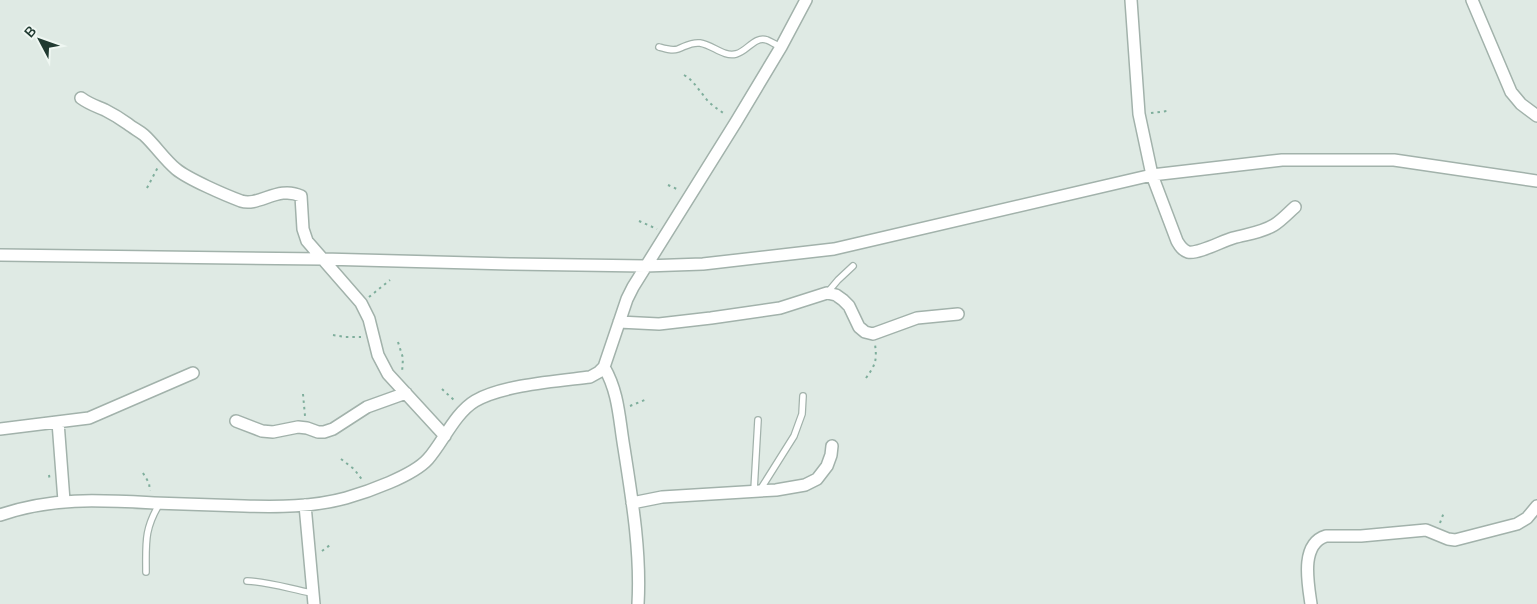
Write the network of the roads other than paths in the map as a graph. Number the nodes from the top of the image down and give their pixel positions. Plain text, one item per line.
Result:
1 (806, 0) edge
2 (1131, 0) edge
3 (1472, 0) edge
4 (659, 47) dead end
5 (781, 47) junction
6 (81, 98) dead end
7 (1537, 116) edge
8 (1152, 175) junction
9 (1537, 182) edge
10 (1294, 207) dead end
11 (0, 255) edge
12 (323, 259) junction
13 (645, 266) junction
14 (853, 266) dead end
15 (827, 293) junction
16 (958, 314) dead end
17 (619, 322) junction
18 (604, 367) junction
19 (193, 373) dead end
20 (402, 388) junction
21 (803, 396) dead end
22 (758, 420) dead end
23 (236, 421) dead end
24 (58, 422) junction
25 (0, 429) edge
26 (445, 436) junction
27 (832, 446) dead end
28 (757, 490) junction
29 (64, 501) junction
30 (160, 503) junction
31 (632, 503) junction
32 (305, 505) junction
33 (1537, 506) edge
34 (0, 515) edge
35 (146, 572) dead end
36 (247, 581) dead end
37 (313, 598) edge
38 (638, 604) edge
39 (1311, 604) edge

1 - 5 street
2 - 8 street
3 - 7 street
4 - 5 lane
5 - 13 street
6 - 12 street
8 - 9 street
8 - 10 street
8 - 13 street
11 - 12 street
12 - 13 street
12 - 20 street
13 - 17 street
14 - 15 lane
15 - 16 street
15 - 17 street
17 - 18 street
18 - 26 street
18 - 31 street
19 - 24 street
20 - 23 street
20 - 26 street
21 - 28 lane
22 - 28 lane
24 - 25 street
24 - 29 street
26 - 32 street
27 - 28 street
28 - 31 street
29 - 30 street
29 - 34 street
30 - 32 street
30 - 35 lane
31 - 38 street
32 - 37 street
33 - 39 street
36 - 37 lane

